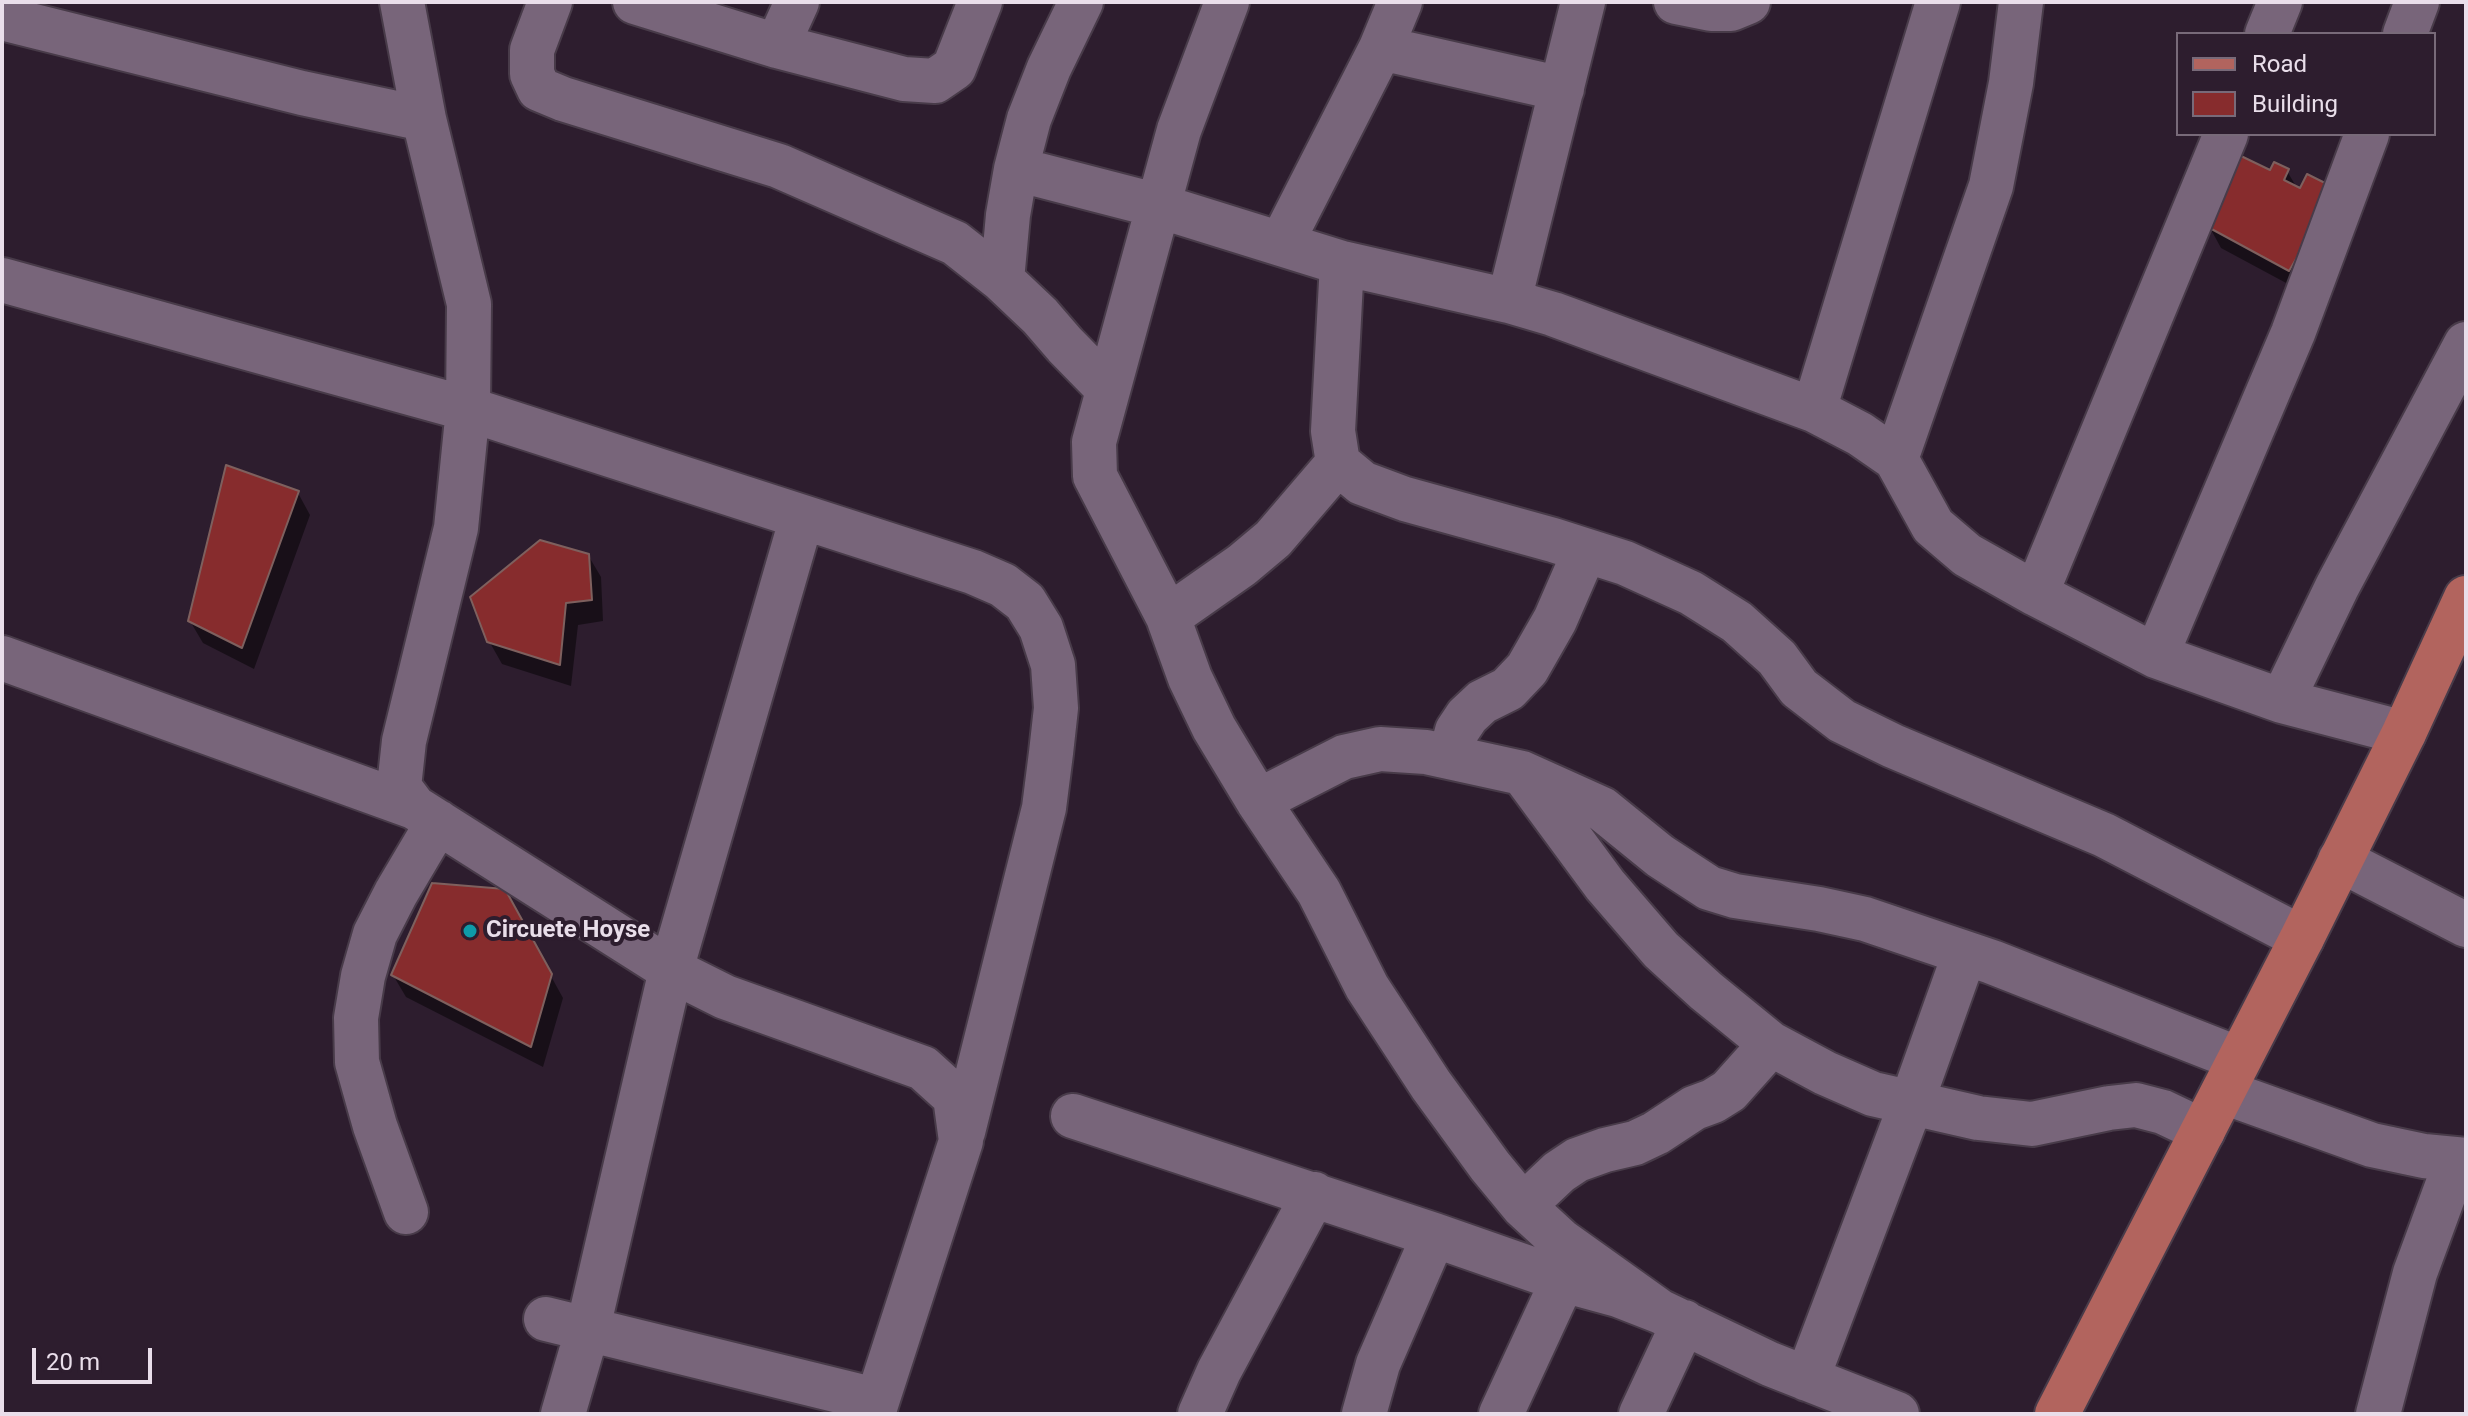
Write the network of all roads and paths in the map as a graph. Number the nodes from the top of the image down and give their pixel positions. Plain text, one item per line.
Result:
1 (402, 2) edge
2 (550, 2) edge
3 (797, 2) edge
4 (980, 2) edge
5 (1081, 2) edge
6 (1227, 2) edge
7 (1400, 2) edge
8 (1583, 2) edge
9 (1676, 2) edge
10 (1748, 2) edge
11 (1938, 2) edge
12 (2021, 2) edge
13 (2280, 2) edge
14 (2417, 2) edge
15 (648, 4) edge
16 (2, 18) edge
17 (2268, 32) edge
18 (2406, 32) edge
19 (777, 46) junction
20 (1381, 48) junction
21 (1562, 89) junction
22 (424, 119) junction
23 (2225, 136) edge
24 (2366, 136) edge
25 (1016, 169) junction
26 (1159, 206) junction
27 (1282, 242) junction
28 (1342, 263) junction
29 (2, 280) edge
30 (1002, 280) junction
31 (1509, 301) junction
32 (2466, 344) edge
33 (1108, 389) junction
34 (468, 409) junction
35 (1814, 410) junction
36 (1896, 459) junction
37 (1338, 463) junction
38 (802, 517) junction
39 (1585, 551) junction
40 (2036, 594) junction
41 (2466, 598) edge
42 (1168, 617) junction
43 (2156, 656) junction
44 (2, 658) edge
45 (2282, 701) junction
46 (2404, 733) junction
47 (1450, 757) junction
48 (1522, 773) junction
49 (1258, 801) junction
50 (426, 815) junction
51 (2340, 860) junction
52 (2466, 925) edge
53 (2302, 938) junction
54 (1965, 953) junction
55 (671, 970) junction
56 (1771, 1044) junction
57 (2232, 1076) junction
58 (1911, 1104) junction
59 (1073, 1116) dead end
60 (2203, 1131) junction
61 (961, 1141) junction
62 (2462, 1160) edge
63 (1314, 1194) junction
64 (1523, 1206) junction
65 (406, 1212) dead end
66 (1434, 1235) junction
67 (1563, 1280) junction
68 (1672, 1316) junction
69 (546, 1319) dead end
70 (588, 1328) junction
71 (1807, 1379) junction
72 (874, 1407) edge
73 (563, 1414) edge
74 (1200, 1414) edge
75 (1364, 1414) edge
76 (1501, 1414) edge
77 (1641, 1414) edge
78 (1897, 1414) edge
79 (2057, 1414) edge
80 (2378, 1414) edge

1 - 22 street
2 - 30 street
3 - 19 street
4 - 19 street
5 - 25 street
6 - 26 street
7 - 20 street
8 - 21 street
9 - 10 street
11 - 35 street
12 - 36 street
13 - 17 street
14 - 18 street
15 - 19 street
16 - 22 street
20 - 21 street
20 - 27 street
21 - 31 street
22 - 34 street
23 - 40 street
24 - 43 street
25 - 26 street
25 - 30 street
26 - 27 street
26 - 33 street
27 - 28 street
28 - 31 street
28 - 37 street
29 - 34 street
30 - 33 street
31 - 35 street
32 - 45 street
33 - 42 street
34 - 38 street
34 - 50 street
35 - 36 street
36 - 40 street
37 - 39 street
37 - 42 street
38 - 55 street
38 - 61 street
39 - 47 street
39 - 53 street
40 - 43 street
41 - 46 main road
42 - 49 street
43 - 45 street
44 - 50 street
45 - 46 street
46 - 51 main road
47 - 48 street
47 - 49 street
48 - 54 street
48 - 56 street
49 - 64 street
50 - 55 street
50 - 65 street
51 - 52 street
51 - 53 main road
53 - 57 main road
54 - 57 street
54 - 58 street
55 - 61 street
55 - 70 street
56 - 58 street
56 - 64 street
57 - 60 main road
57 - 62 street
58 - 60 street
58 - 71 street
59 - 63 street
60 - 79 main road
61 - 72 street
62 - 80 street
63 - 66 street
63 - 74 street
64 - 68 street
66 - 67 street
66 - 75 street
67 - 68 street
67 - 76 street
68 - 71 street
68 - 77 street
69 - 70 street
70 - 72 street
70 - 73 street
71 - 78 street

